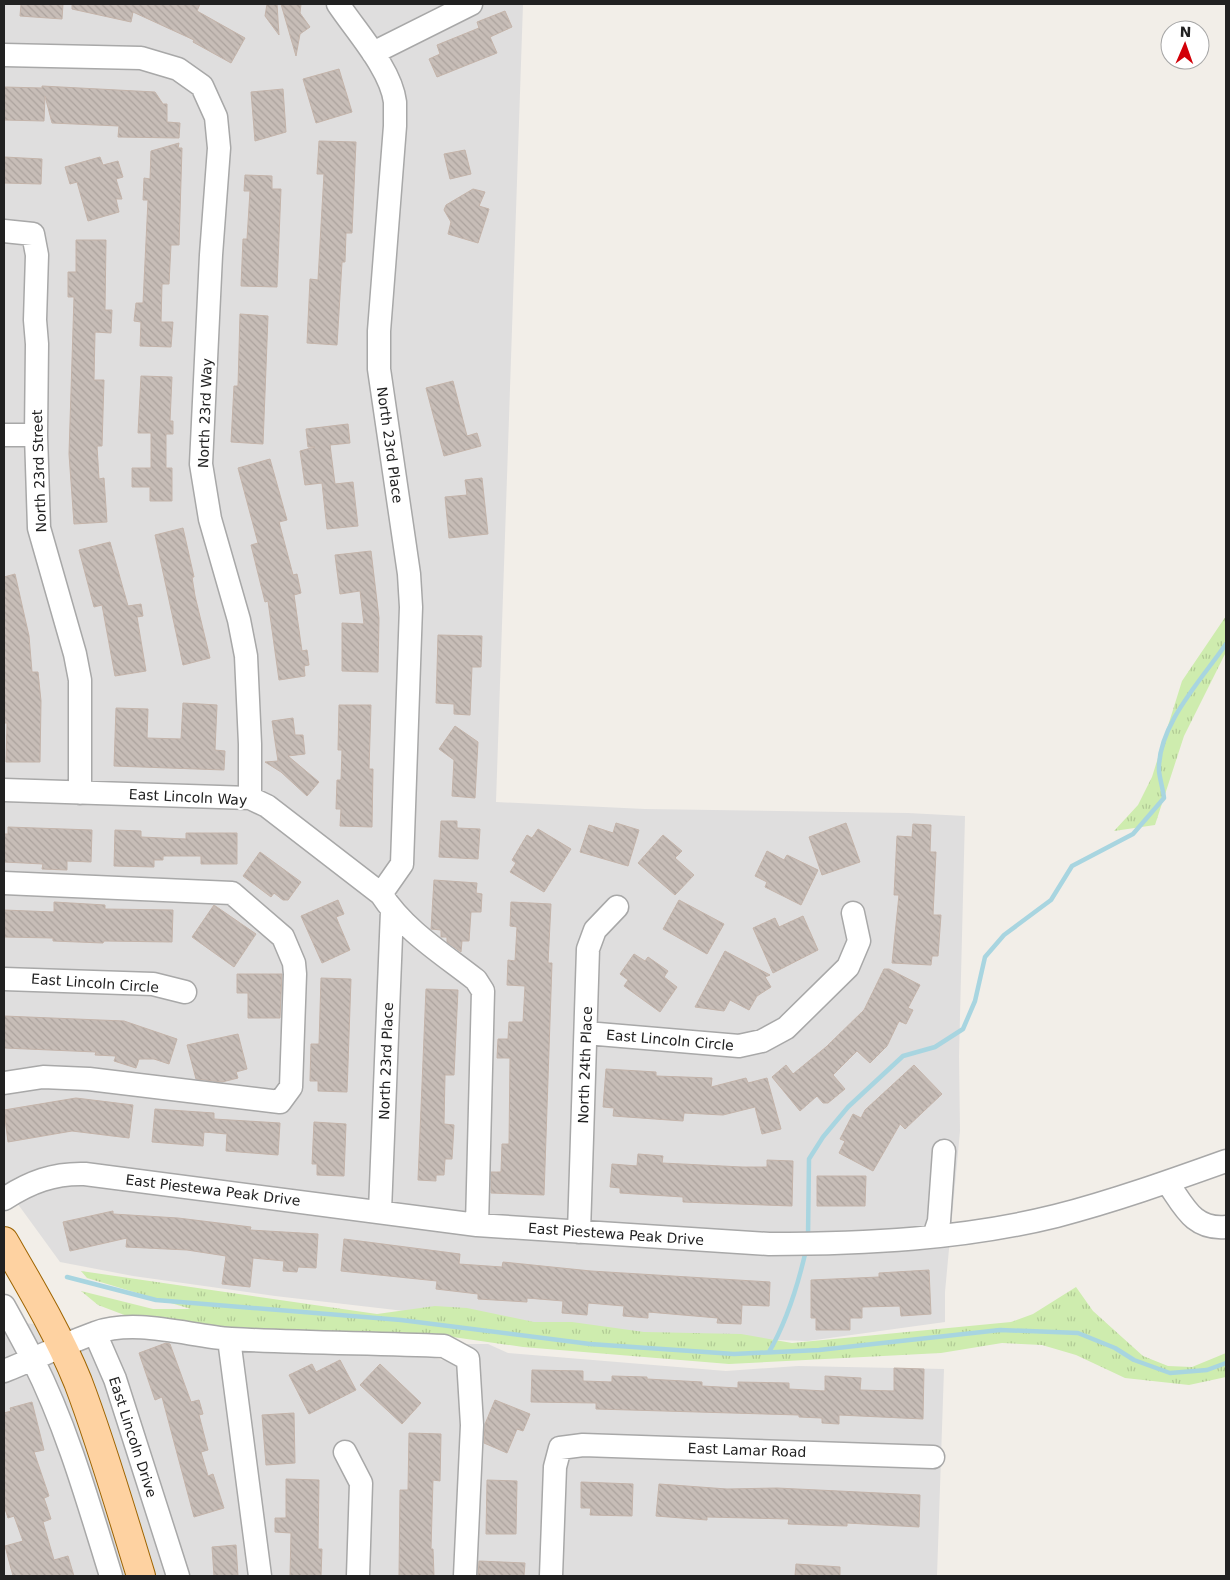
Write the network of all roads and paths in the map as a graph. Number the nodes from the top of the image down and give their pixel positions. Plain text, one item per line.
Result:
1 (338, 4) edge
2 (471, 4) edge
3 (373, 53) junction
4 (4, 55) edge
5 (4, 231) edge
6 (4, 435) edge
7 (36, 435) junction
8 (4, 790) edge
9 (80, 792) junction
10 (250, 798) junction
11 (4, 883) edge
12 (386, 903) junction
13 (617, 907) dead end
14 (853, 913) dead end
15 (4, 978) edge
16 (185, 992) dead end
17 (586, 1033) junction
18 (4, 1083) edge
19 (944, 1152) dead end
20 (1226, 1162) edge
21 (1167, 1182) junction
22 (4, 1199) edge
23 (380, 1211) junction
24 (477, 1224) junction
25 (1226, 1227) edge
26 (579, 1232) junction
27 (934, 1236) junction
28 (4, 1241) edge
29 (4, 1306) edge
30 (95, 1333) junction
31 (229, 1339) junction
32 (61, 1345) junction
33 (33, 1360) junction
34 (4, 1372) edge
35 (345, 1452) dead end
36 (933, 1457) dead end
37 (111, 1576) edge
38 (141, 1576) edge
39 (178, 1576) edge
40 (260, 1576) edge
41 (358, 1576) edge
42 (465, 1576) edge
43 (551, 1576) edge

1 - 3 street, North 23rd Place
2 - 3 street
3 - 12 street, North 23rd Place
4 - 10 street, North 23rd Way
5 - 7 street, North 23rd Street
6 - 7 street
7 - 9 street, North 23rd Street
8 - 9 street, East Lincoln Way
9 - 10 street, East Lincoln Way
10 - 12 street, East Lincoln Way
11 - 18 street
12 - 23 street, North 23rd Place
12 - 24 street, East Lincoln Way
13 - 17 street, North 24th Place
14 - 17 street, East Lincoln Circle
15 - 16 street, East Lincoln Circle
17 - 26 street, North 24th Place
19 - 27 street
20 - 21 street, East Piestewa Peak Drive
21 - 25 street
21 - 27 street, East Piestewa Peak Drive
22 - 23 street, East Piestewa Peak Drive
23 - 24 street, East Piestewa Peak Drive
24 - 26 street, East Piestewa Peak Drive
26 - 27 street, East Piestewa Peak Drive
28 - 32 main road
29 - 33 street
30 - 31 street
30 - 32 street
30 - 39 street, East Lincoln Drive
31 - 40 street
31 - 42 street
32 - 33 street
32 - 38 main road
33 - 34 street
33 - 37 street
35 - 41 street
36 - 43 street, East Lamar Road

